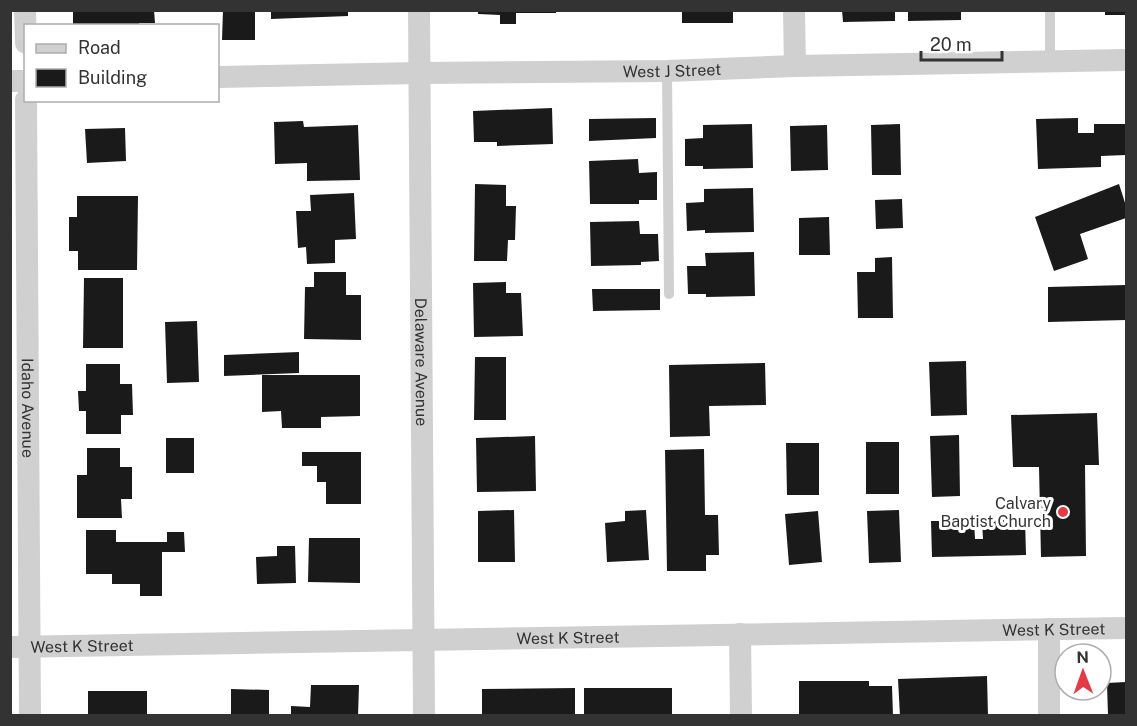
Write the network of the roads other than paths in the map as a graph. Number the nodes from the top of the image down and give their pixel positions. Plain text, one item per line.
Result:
1 (419, 10) edge
2 (794, 10) edge
3 (1050, 10) edge
4 (1126, 60) edge
5 (1050, 61) junction
6 (795, 66) junction
7 (667, 71) junction
8 (420, 73) junction
9 (219, 77) edge
10 (26, 102) edge
11 (669, 294) dead end
12 (1126, 628) edge
13 (1049, 629) junction
14 (740, 634) junction
15 (424, 641) junction
16 (20, 647) edge
17 (30, 716) edge
18 (424, 716) edge
19 (741, 716) edge
20 (1049, 716) edge

1 - 8 street, Delaware Avenue
2 - 6 street
3 - 5 lane
4 - 5 street, West J Street
5 - 6 street, West J Street
6 - 7 street, West J Street
7 - 8 street, West J Street
7 - 11 lane
8 - 9 street, West J Street
8 - 15 street, Delaware Avenue
10 - 16 street, Idaho Avenue
12 - 13 street, West K Street
13 - 14 street, West K Street
13 - 20 street
14 - 15 street, West K Street
14 - 19 street
15 - 16 street, West K Street
15 - 18 street, Delaware Avenue
16 - 17 street, Idaho Avenue

